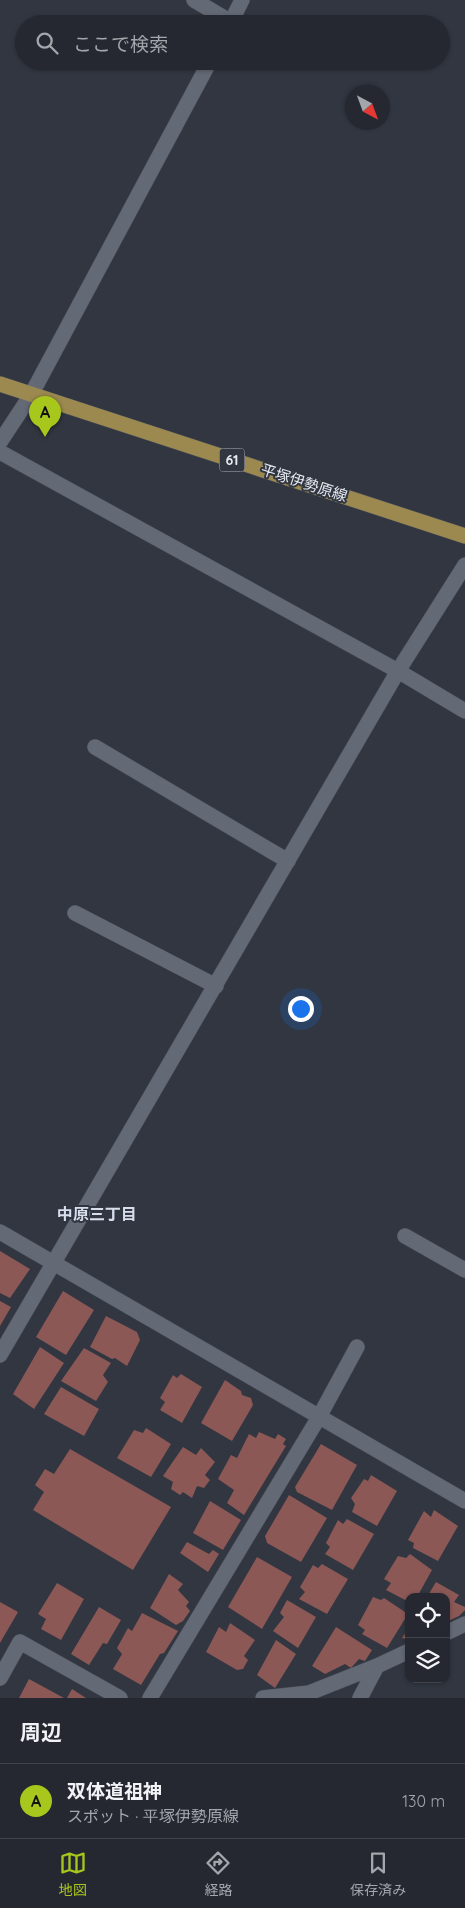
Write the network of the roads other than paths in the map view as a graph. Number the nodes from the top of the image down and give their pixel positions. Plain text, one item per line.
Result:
1 (194, 0) edge
2 (242, 0) edge
3 (218, 15) edge
4 (235, 15) edge
5 (205, 70) edge
6 (0, 384) edge
7 (31, 395) junction
8 (0, 442) edge
9 (0, 452) edge
10 (465, 536) edge
11 (465, 565) edge
12 (398, 671) junction
13 (465, 711) edge
14 (94, 747) dead end
15 (288, 861) junction
16 (76, 913) dead end
17 (216, 986) junction
18 (0, 1232) edge
19 (405, 1236) dead end
20 (54, 1263) junction
21 (465, 1270) edge
22 (357, 1347) dead end
23 (0, 1355) edge
24 (319, 1417) junction
25 (462, 1494) edge
26 (465, 1624) edge
27 (450, 1631) edge
28 (405, 1653) edge
29 (377, 1666) junction
30 (0, 1678) edge
31 (120, 1698) edge
32 (150, 1698) edge
33 (263, 1698) edge
34 (360, 1698) edge

1 - 3 street
2 - 4 street
5 - 7 street
6 - 7 main road, 平塚伊勢原線 / 61
7 - 8 street
7 - 10 main road, 平塚伊勢原線 / 61
9 - 12 street
11 - 12 street
12 - 13 street
12 - 15 street
14 - 15 street
15 - 17 street
16 - 17 street
17 - 20 street
18 - 20 street
19 - 21 street
20 - 23 street
20 - 24 street
22 - 24 street
24 - 25 street
24 - 32 street
26 - 27 street
28 - 29 street
29 - 33 street
29 - 34 street
30 - 31 street

